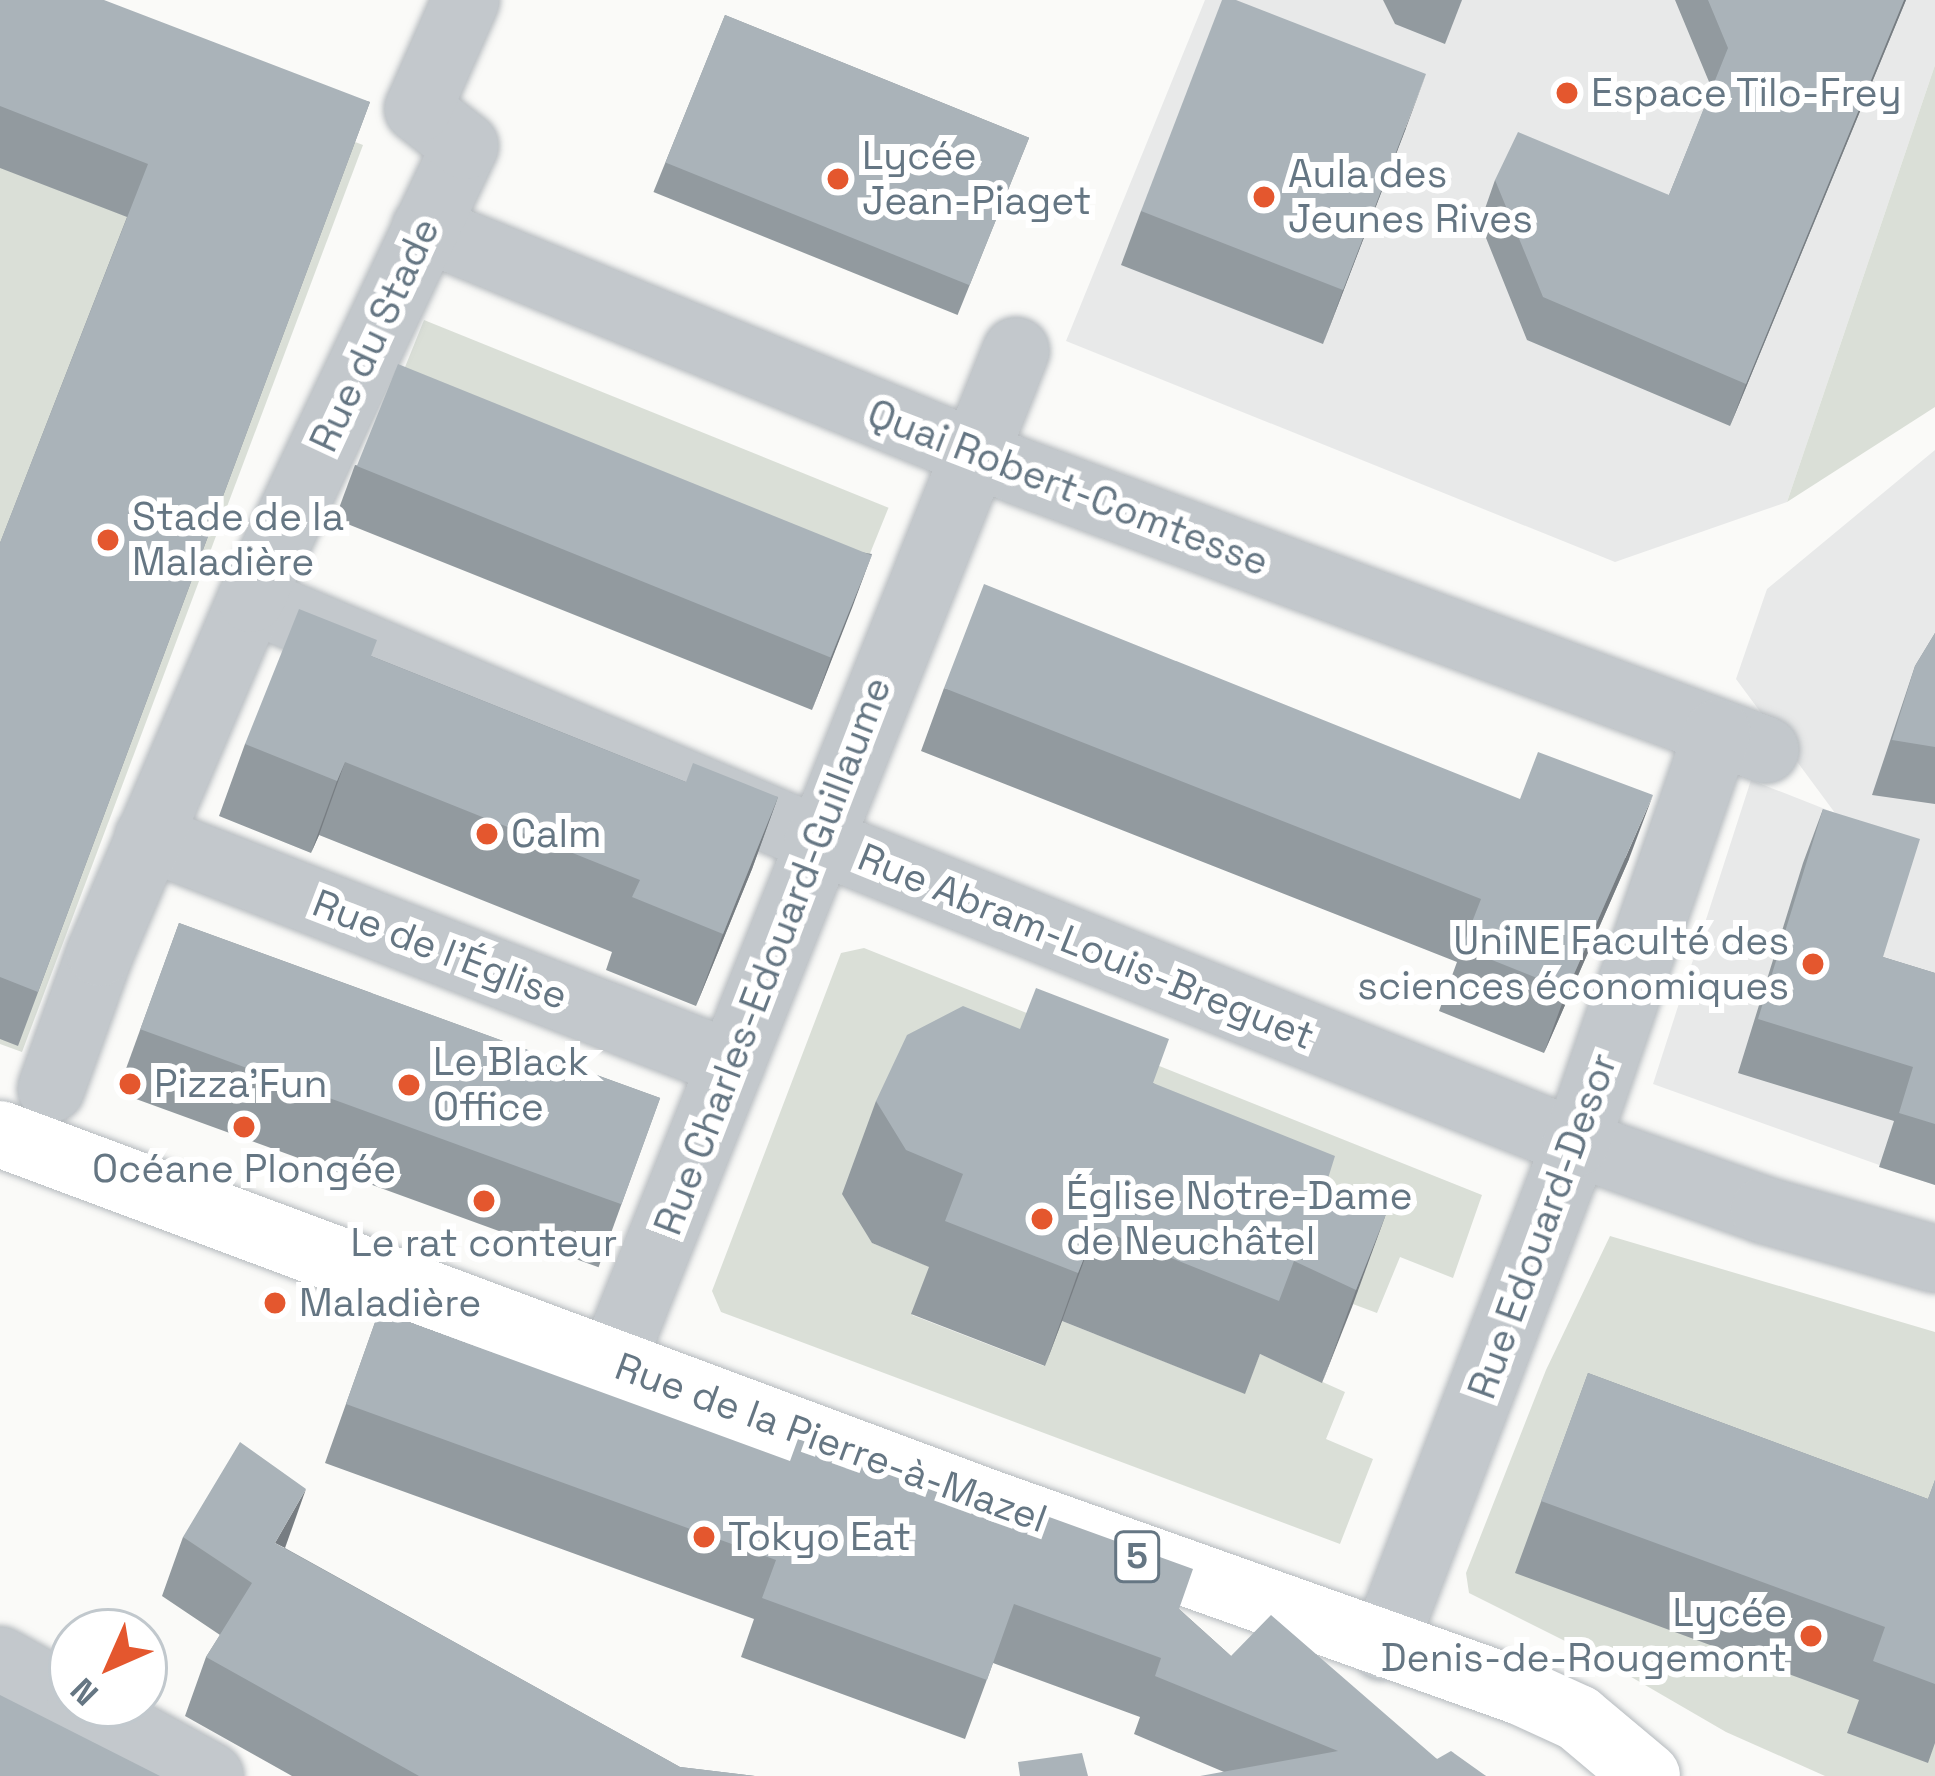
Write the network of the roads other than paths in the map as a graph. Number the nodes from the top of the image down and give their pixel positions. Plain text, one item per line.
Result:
1 (466, 0) edge
2 (425, 228) junction
3 (1016, 351) dead end
4 (972, 453) junction
5 (251, 599) junction
6 (1742, 742) joint
7 (148, 837) junction
8 (818, 840) junction
9 (731, 1064) junction
10 (51, 1088) dead end
11 (0, 1134) edge
12 (1576, 1143) junction
13 (1935, 1259) edge
14 (612, 1362) junction
15 (1383, 1647) junction
16 (0, 1660) edge
17 (48, 1687) edge
18 (123, 1728) edge
19 (210, 1776) edge
20 (1647, 1776) edge

1 - 2 street, Rue du Stade
2 - 4 street, Quai Robert-Comtesse
2 - 5 street, Rue du Stade
3 - 4 street, Rue Charles-Edouard-Guillaume
4 - 6 street, Quai Robert-Comtesse
4 - 8 street, Rue Charles-Edouard-Guillaume
5 - 7 street, Rue du Stade
5 - 8 street, Rue Abram-Louis-Breguet
6 - 12 street, Rue Edouard-Desor
7 - 9 street, Rue de l'Église
7 - 10 street, Rue du Stade
8 - 9 street, Rue Charles-Edouard-Guillaume
8 - 12 street, Rue Abram-Louis-Breguet
9 - 14 street, Rue Charles-Edouard-Guillaume
11 - 14 main road, Rue de la Pierre-à-Mazel / 5
12 - 13 street, Rue Abram-Louis-Breguet
12 - 15 street, Rue Edouard-Desor
14 - 15 main road, Rue de la Pierre-à-Mazel / 5
15 - 20 main road, Rue de la Pierre-à-Mazel / 5
16 - 17 street
18 - 19 street

